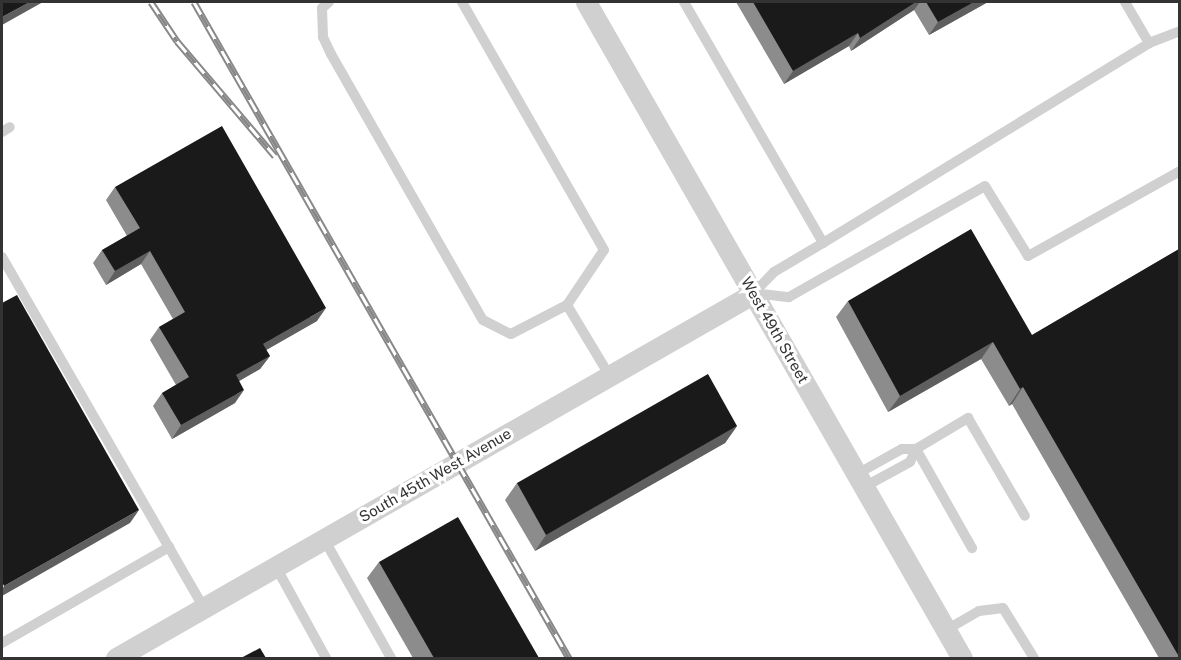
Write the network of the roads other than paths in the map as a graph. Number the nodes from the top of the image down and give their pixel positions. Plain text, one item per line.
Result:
1 (329, 2) edge
2 (462, 2) edge
3 (586, 2) edge
4 (684, 2) edge
5 (1125, 2) edge
6 (1179, 31) edge
7 (1149, 43) junction
8 (1179, 171) edge
9 (823, 243) junction
10 (2, 257) edge
11 (754, 293) junction
12 (567, 305) junction
13 (609, 375) junction
14 (916, 449) junction
15 (861, 480) junction
16 (1025, 516) dead end
17 (324, 539) junction
18 (169, 547) junction
19 (972, 548) dead end
20 (276, 567) junction
21 (204, 608) junction
22 (946, 630) junction
23 (2, 644) edge
24 (117, 658) edge
25 (326, 658) edge
26 (391, 658) edge
27 (962, 658) edge
28 (1034, 658) edge

1 - 12 lane
2 - 12 lane
3 - 11 street, West 49th Street
4 - 9 lane
5 - 7 lane
6 - 7 lane
7 - 9 lane
8 - 11 lane
9 - 11 lane
10 - 18 lane
11 - 13 street, South 45th West Avenue
11 - 15 street, West 49th Street
12 - 13 lane
13 - 17 street, South 45th West Avenue
14 - 15 lane
14 - 16 lane
14 - 19 lane
15 - 22 street, West 49th Street
17 - 20 street, South 45th West Avenue
17 - 26 lane
18 - 21 lane
18 - 23 lane
20 - 21 street, South 45th West Avenue
20 - 25 lane
21 - 24 street, South 45th West Avenue
22 - 27 street, West 49th Street
22 - 28 lane

